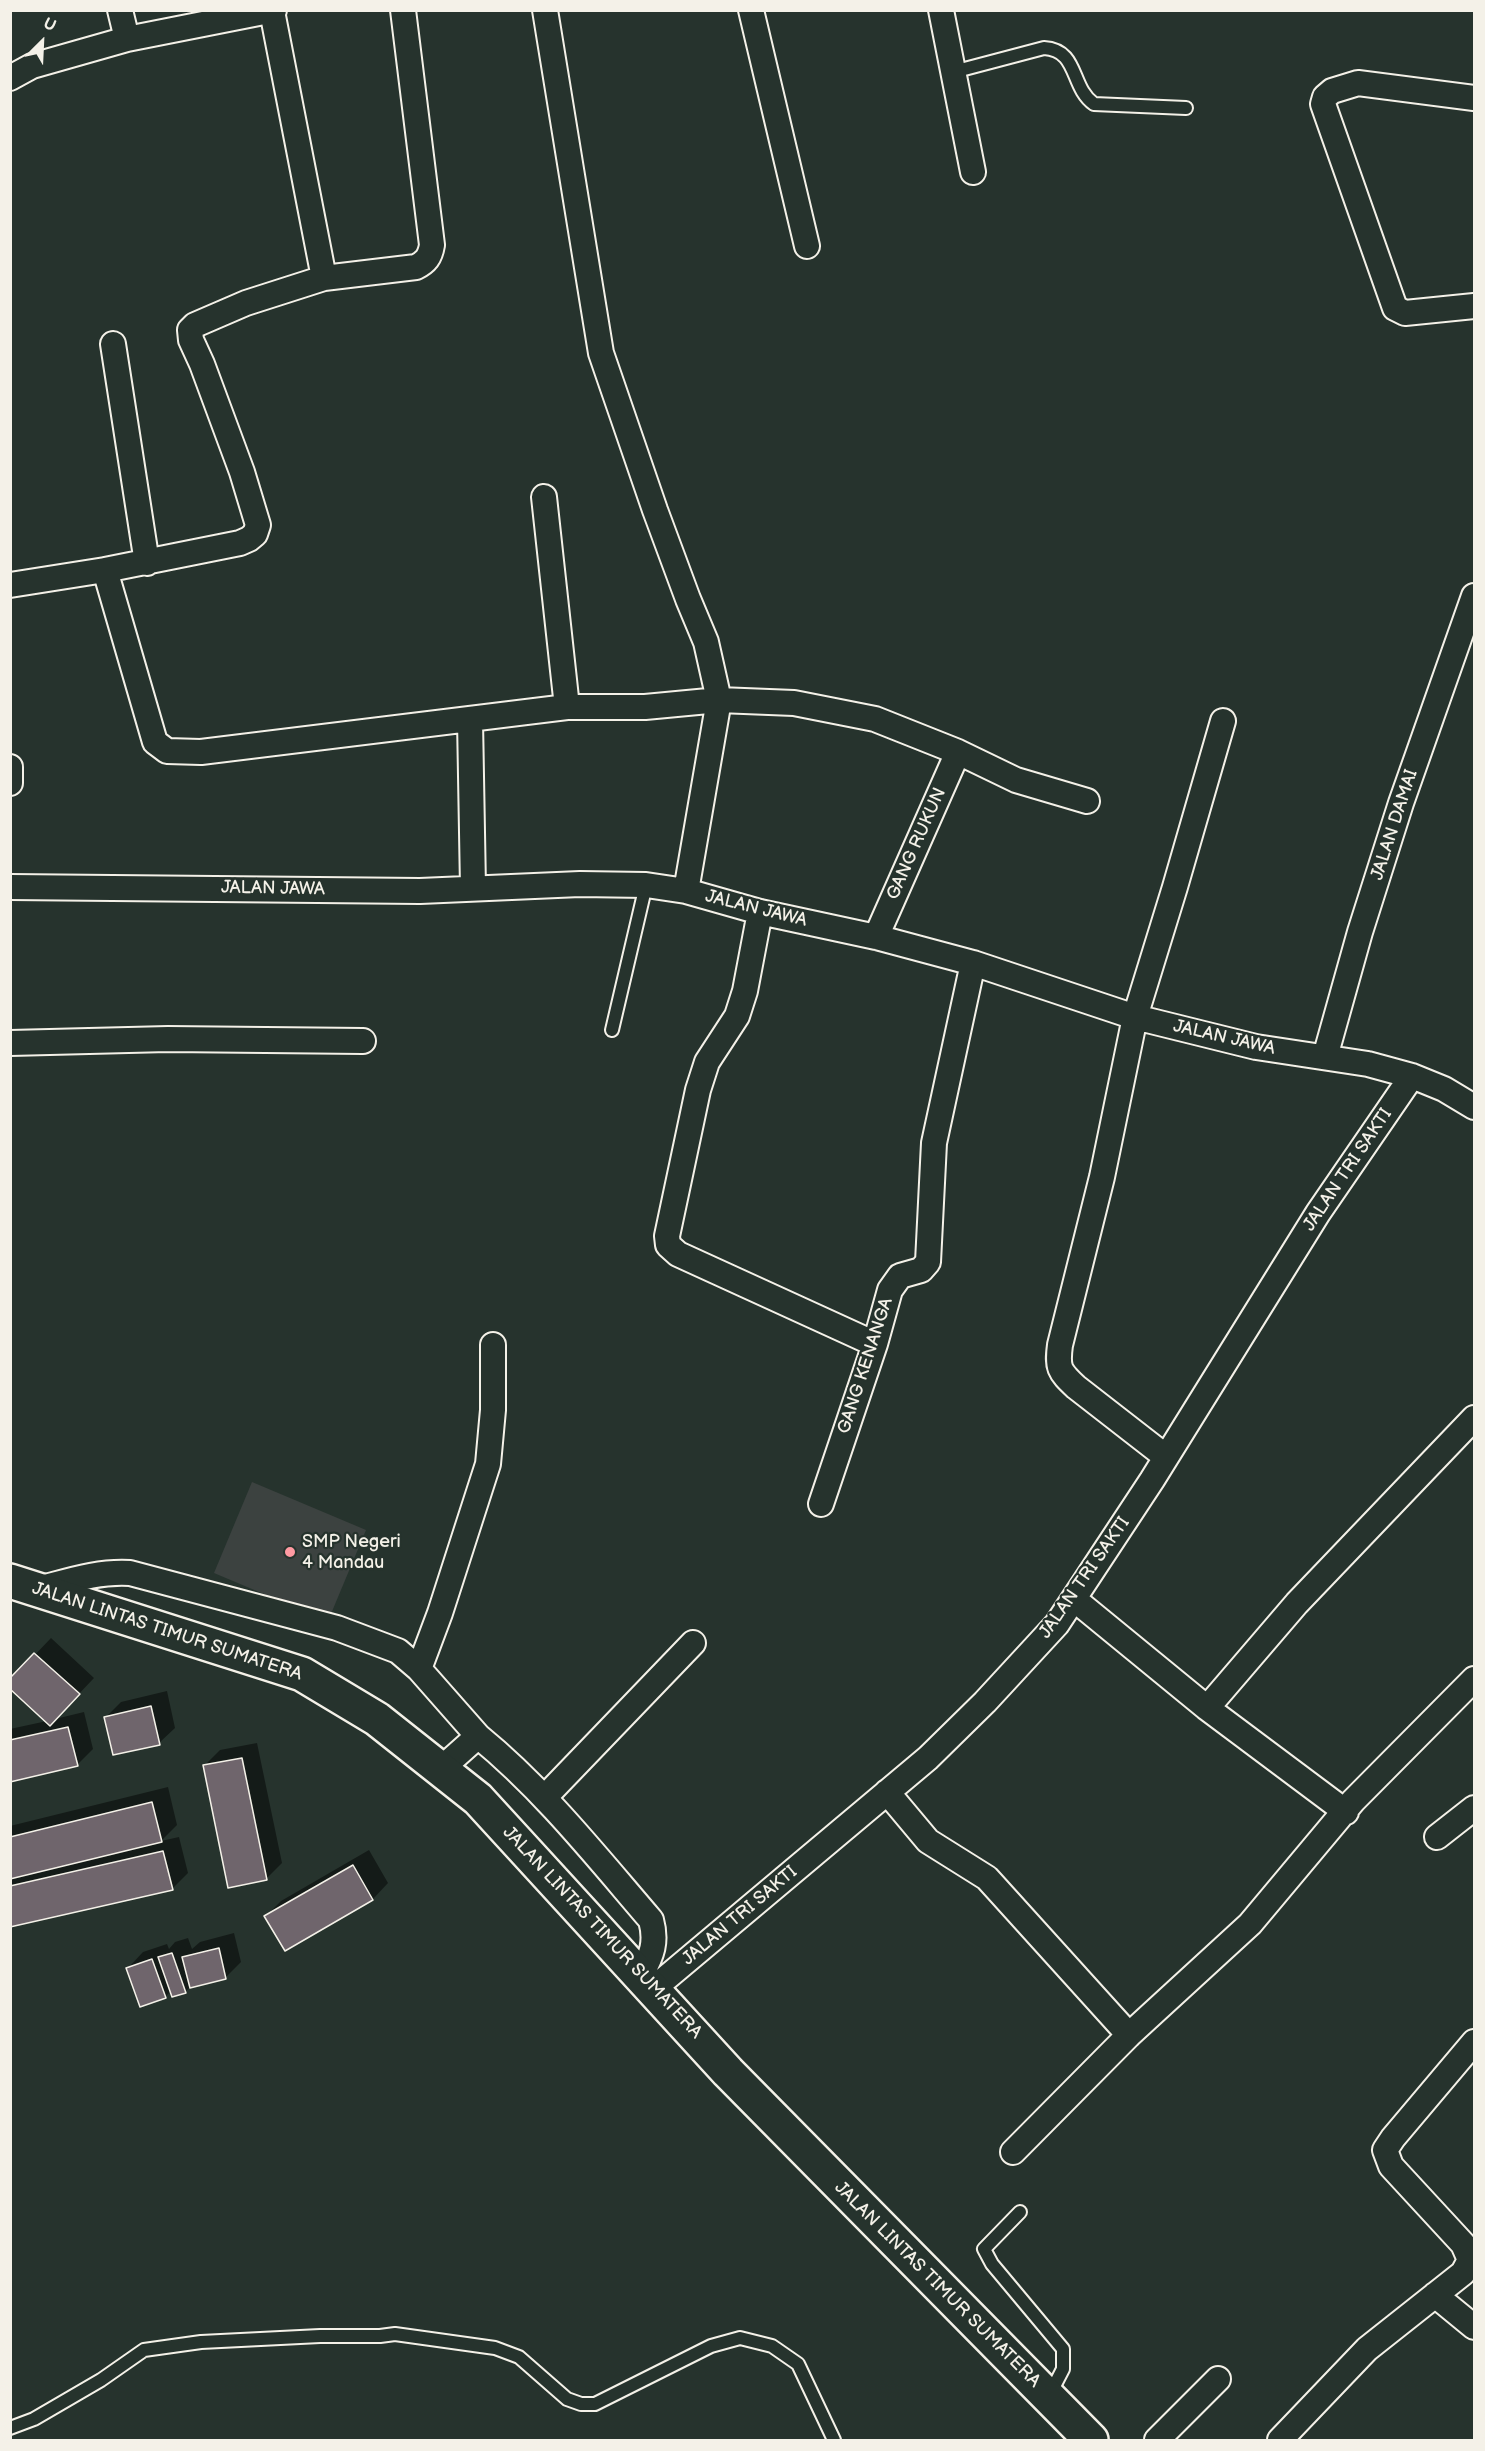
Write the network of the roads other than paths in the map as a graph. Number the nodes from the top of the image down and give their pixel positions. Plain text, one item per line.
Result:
1 (120, 10) edge
2 (403, 10) edge
3 (545, 10) edge
4 (751, 10) edge
5 (941, 10) edge
6 (273, 11) edge
7 (127, 39) junction
8 (953, 72) junction
9 (10, 78) edge
10 (1474, 98) edge
11 (1186, 108) dead end
12 (973, 172) dead end
13 (807, 246) dead end
14 (324, 278) junction
15 (1474, 306) edge
16 (113, 344) dead end
17 (544, 497) dead end
18 (147, 563) junction
19 (105, 570) junction
20 (10, 585) edge
21 (1474, 596) edge
22 (719, 700) junction
23 (567, 707) junction
24 (470, 720) junction
25 (1223, 721) dead end
26 (958, 752) junction
27 (10, 767) edge
28 (10, 783) edge
29 (1087, 801) dead end
30 (646, 885) junction
31 (10, 887) edge
32 (473, 888) junction
33 (686, 891) junction
34 (760, 912) junction
35 (876, 937) junction
36 (973, 963) junction
37 (1135, 1017) junction
38 (612, 1030) dead end
39 (363, 1041) dead end
40 (10, 1043) edge
41 (1324, 1057) junction
42 (1412, 1076) junction
43 (1474, 1107) edge
44 (875, 1344) junction
45 (493, 1345) dead end
46 (1474, 1418) edge
47 (1166, 1457) junction
48 (821, 1504) dead end
49 (24, 1585) edge
50 (1074, 1599) junction
51 (693, 1643) dead end
52 (419, 1669) junction
53 (1474, 1679) edge
54 (1207, 1708) junction
55 (478, 1736) junction
56 (441, 1769) junction
57 (887, 1792) junction
58 (545, 1797) junction
59 (1474, 1808) edge
60 (1346, 1812) junction
61 (1437, 1837) dead end
62 (647, 1982) junction
63 (1129, 2035) junction
64 (1474, 2042) edge
65 (1013, 2152) dead end
66 (1020, 2212) dead end
67 (1435, 2295) junction
68 (1472, 2321) edge
69 (1218, 2379) dead end
70 (1048, 2397) junction
71 (10, 2428) edge
72 (834, 2440) edge
73 (1091, 2440) edge
74 (1157, 2440) edge
75 (1280, 2440) edge

1 - 7 street
2 - 14 street
3 - 22 street
4 - 13 street
5 - 8 street
6 - 7 street
6 - 14 street
7 - 9 street
8 - 11 lane
8 - 12 street
10 - 15 street
14 - 18 street
16 - 18 street
17 - 23 street
18 - 19 street
19 - 20 street
19 - 24 street
21 - 41 street, JALAN DAMAI
22 - 23 street
22 - 26 street
22 - 33 street
23 - 24 street
24 - 32 street
25 - 37 street
26 - 29 street
26 - 35 street, GANG RUKUN
27 - 28 street
30 - 32 street, JALAN JAWA
30 - 33 street, JALAN JAWA
30 - 38 lane
31 - 32 street, JALAN JAWA
33 - 34 street, JALAN JAWA
34 - 35 street, JALAN JAWA
34 - 44 street
35 - 36 street, JALAN JAWA
36 - 37 street, JALAN JAWA
36 - 44 street, GANG KENANGA
37 - 41 street, JALAN JAWA
37 - 47 street
39 - 40 street
41 - 42 street, JALAN JAWA
42 - 43 street, JALAN JAWA
42 - 47 street, JALAN TRI SAKTI
44 - 48 street, GANG KENANGA
45 - 52 street
46 - 54 street
47 - 50 street, JALAN TRI SAKTI
49 - 52 street
49 - 56 highway, JALAN LINTAS TIMUR SUMATERA
50 - 54 street
50 - 57 street, JALAN TRI SAKTI
51 - 58 street
52 - 55 street
53 - 60 street
54 - 60 street
55 - 56 street
55 - 58 street
56 - 62 highway, JALAN LINTAS TIMUR SUMATERA
57 - 62 street, JALAN TRI SAKTI
57 - 63 street
58 - 62 street
59 - 61 street
60 - 63 street
62 - 70 highway, JALAN LINTAS TIMUR SUMATERA
63 - 65 street
64 - 67 street
66 - 70 lane
67 - 68 street
67 - 75 street
69 - 74 street
70 - 73 highway, JALAN LINTAS TIMUR SUMATERA
71 - 72 lane

